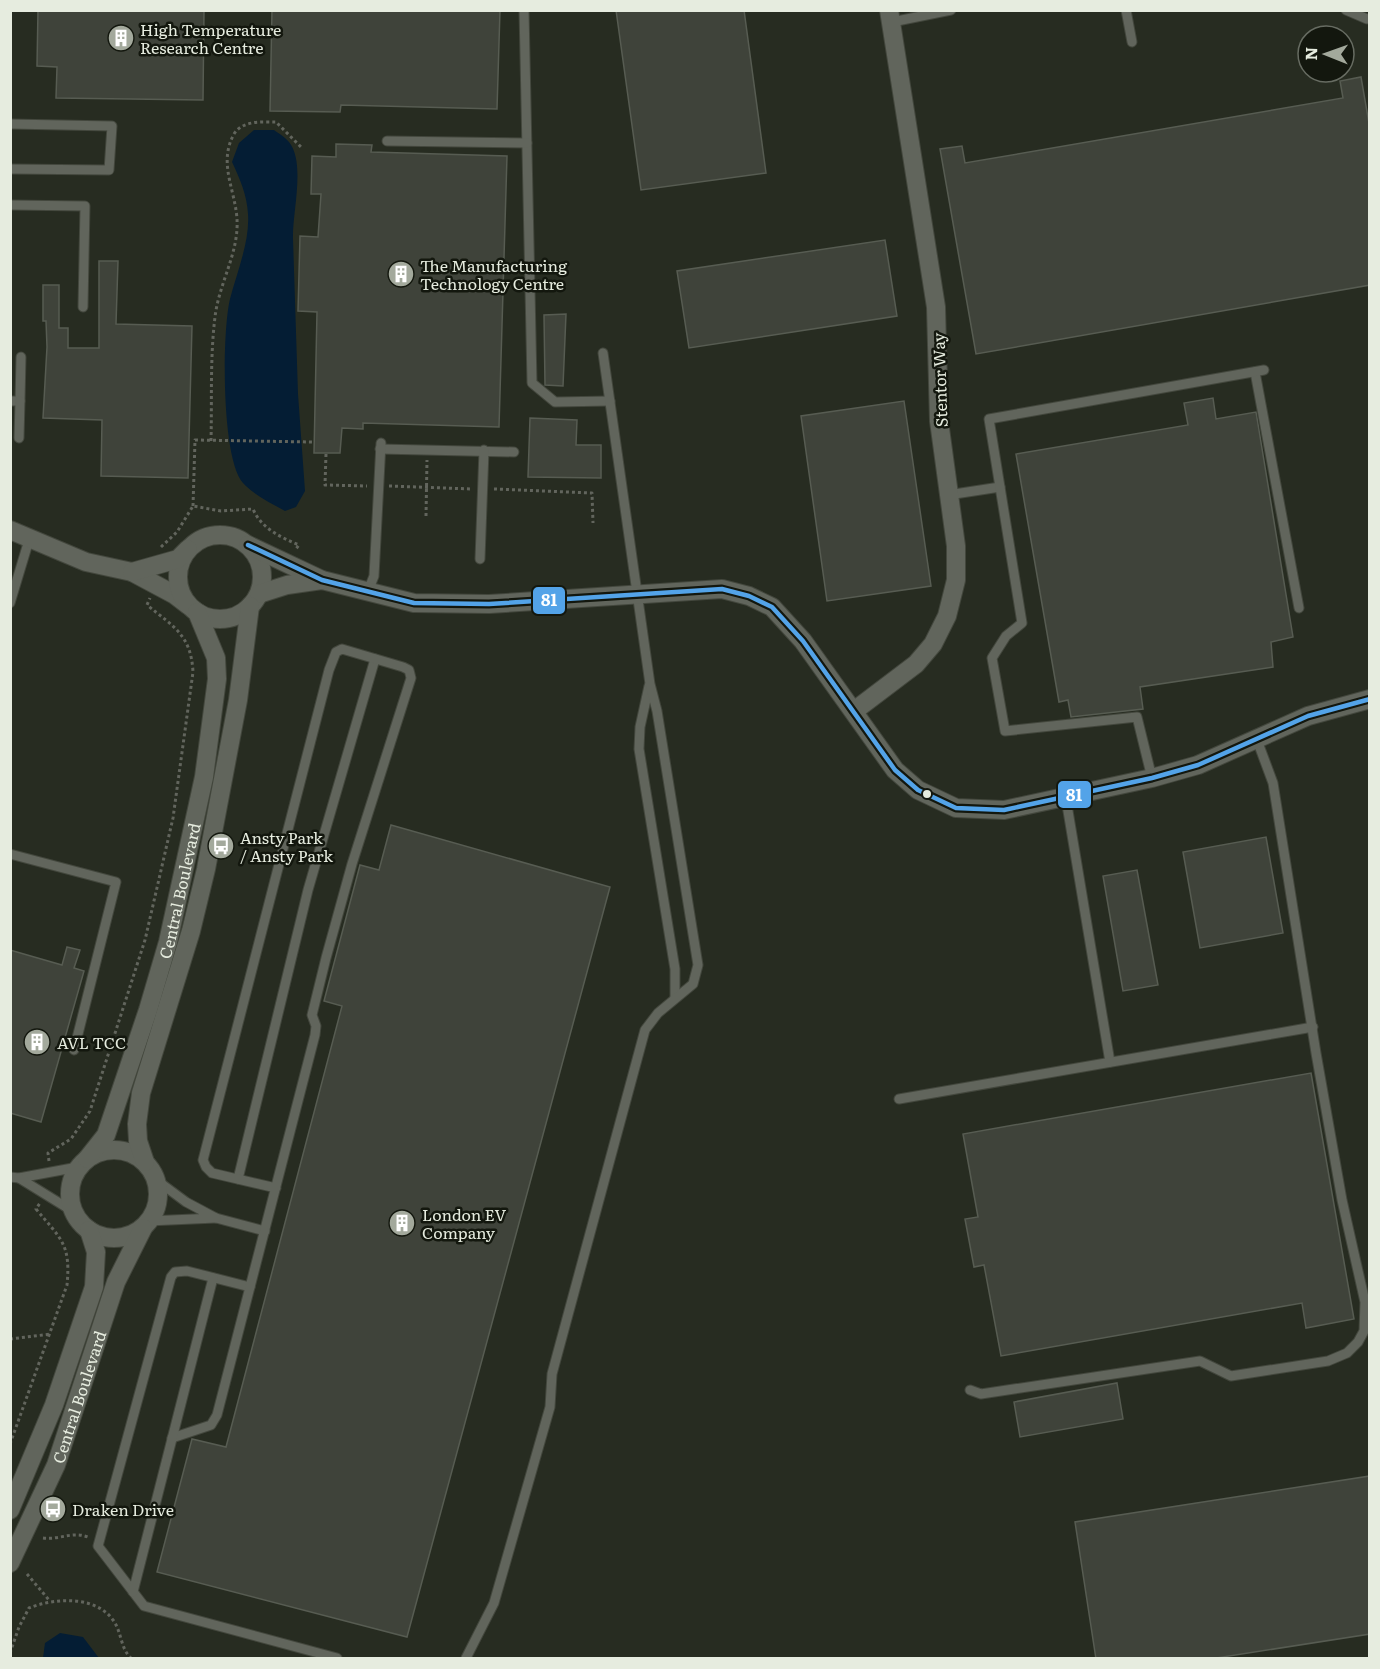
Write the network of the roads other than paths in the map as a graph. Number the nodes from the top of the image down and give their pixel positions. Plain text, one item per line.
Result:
1 (524, 10) edge
2 (951, 10) edge
3 (1126, 10) edge
4 (1346, 10) edge
5 (890, 16) edge
6 (1367, 19) dead end
7 (1132, 42) dead end
8 (10, 124) edge
9 (387, 141) dead end
10 (526, 143) junction
11 (10, 170) edge
12 (10, 205) edge
13 (83, 307) dead end
14 (603, 353) dead end
15 (21, 357) dead end
16 (15, 401) edge
17 (610, 401) junction
18 (19, 438) dead end
19 (484, 450) junction
20 (514, 452) dead end
21 (1000, 487) junction
22 (948, 495) junction
23 (10, 530) edge
24 (29, 540) junction
25 (248, 545) junction
26 (192, 546) junction
27 (480, 559) dead end
28 (132, 572) junction
29 (322, 580) junction
30 (368, 591) junction
31 (638, 594) junction
32 (255, 600) junction
33 (10, 603) edge
34 (1299, 608) dead end
35 (194, 610) junction
36 (375, 659) junction
37 (650, 684) junction
38 (1370, 699) edge
39 (1339, 705) junction
40 (1370, 710) edge
41 (854, 711) junction
42 (1257, 740) junction
43 (1152, 778) junction
44 (1066, 799) junction
45 (10, 854) edge
46 (675, 998) junction
47 (1313, 1027) junction
48 (74, 1050) dead end
49 (1110, 1062) junction
50 (899, 1099) dead end
51 (145, 1162) junction
52 (83, 1163) junction
53 (15, 1177) edge
54 (155, 1179) junction
55 (238, 1179) junction
56 (276, 1188) junction
57 (74, 1212) junction
58 (216, 1218) junction
59 (145, 1225) junction
60 (88, 1230) junction
61 (265, 1231) junction
62 (213, 1278) junction
63 (250, 1287) junction
64 (970, 1390) dead end
65 (172, 1438) junction
66 (10, 1510) edge
67 (10, 1563) edge
68 (133, 1592) junction
69 (337, 1659) edge
70 (466, 1659) edge

1 - 10 lane
2 - 5 lane
3 - 7 lane
4 - 6 lane
5 - 22 street, Stentor Way
8 - 11 lane
9 - 10 lane
10 - 17 lane
12 - 13 lane
14 - 17 lane
15 - 16 lane
16 - 18 lane
17 - 31 lane
19 - 20 lane
19 - 27 lane
19 - 30 lane
21 - 22 lane
21 - 34 lane
21 - 43 lane
22 - 41 street, Stentor Way
23 - 24 street
24 - 28 street
24 - 33 lane
25 - 26 street
25 - 29 street
25 - 32 street
26 - 28 street
26 - 35 street
28 - 35 street
29 - 30 street
29 - 32 street
30 - 31 street
31 - 37 lane
31 - 41 street
32 - 35 street
32 - 51 street, Central Boulevard
35 - 52 street, Central Boulevard
36 - 55 lane
36 - 55 lane
36 - 56 lane
37 - 46 lane
37 - 46 lane
38 - 39 street
39 - 40 street
39 - 42 street
41 - 44 street
42 - 43 street
42 - 47 lane
43 - 44 street
44 - 49 lane
45 - 48 lane
46 - 70 lane
47 - 49 lane
47 - 64 lane
49 - 50 lane
51 - 52 street
51 - 54 street
52 - 53 lane
52 - 57 street
53 - 57 lane
54 - 58 lane
54 - 59 street
55 - 56 lane
56 - 61 lane
57 - 60 street
58 - 59 lane
58 - 61 lane
59 - 60 street
59 - 67 street, Central Boulevard
60 - 66 street, Central Boulevard
61 - 63 lane
62 - 63 lane
62 - 65 lane
62 - 68 lane
63 - 65 lane
65 - 68 lane
68 - 69 lane

